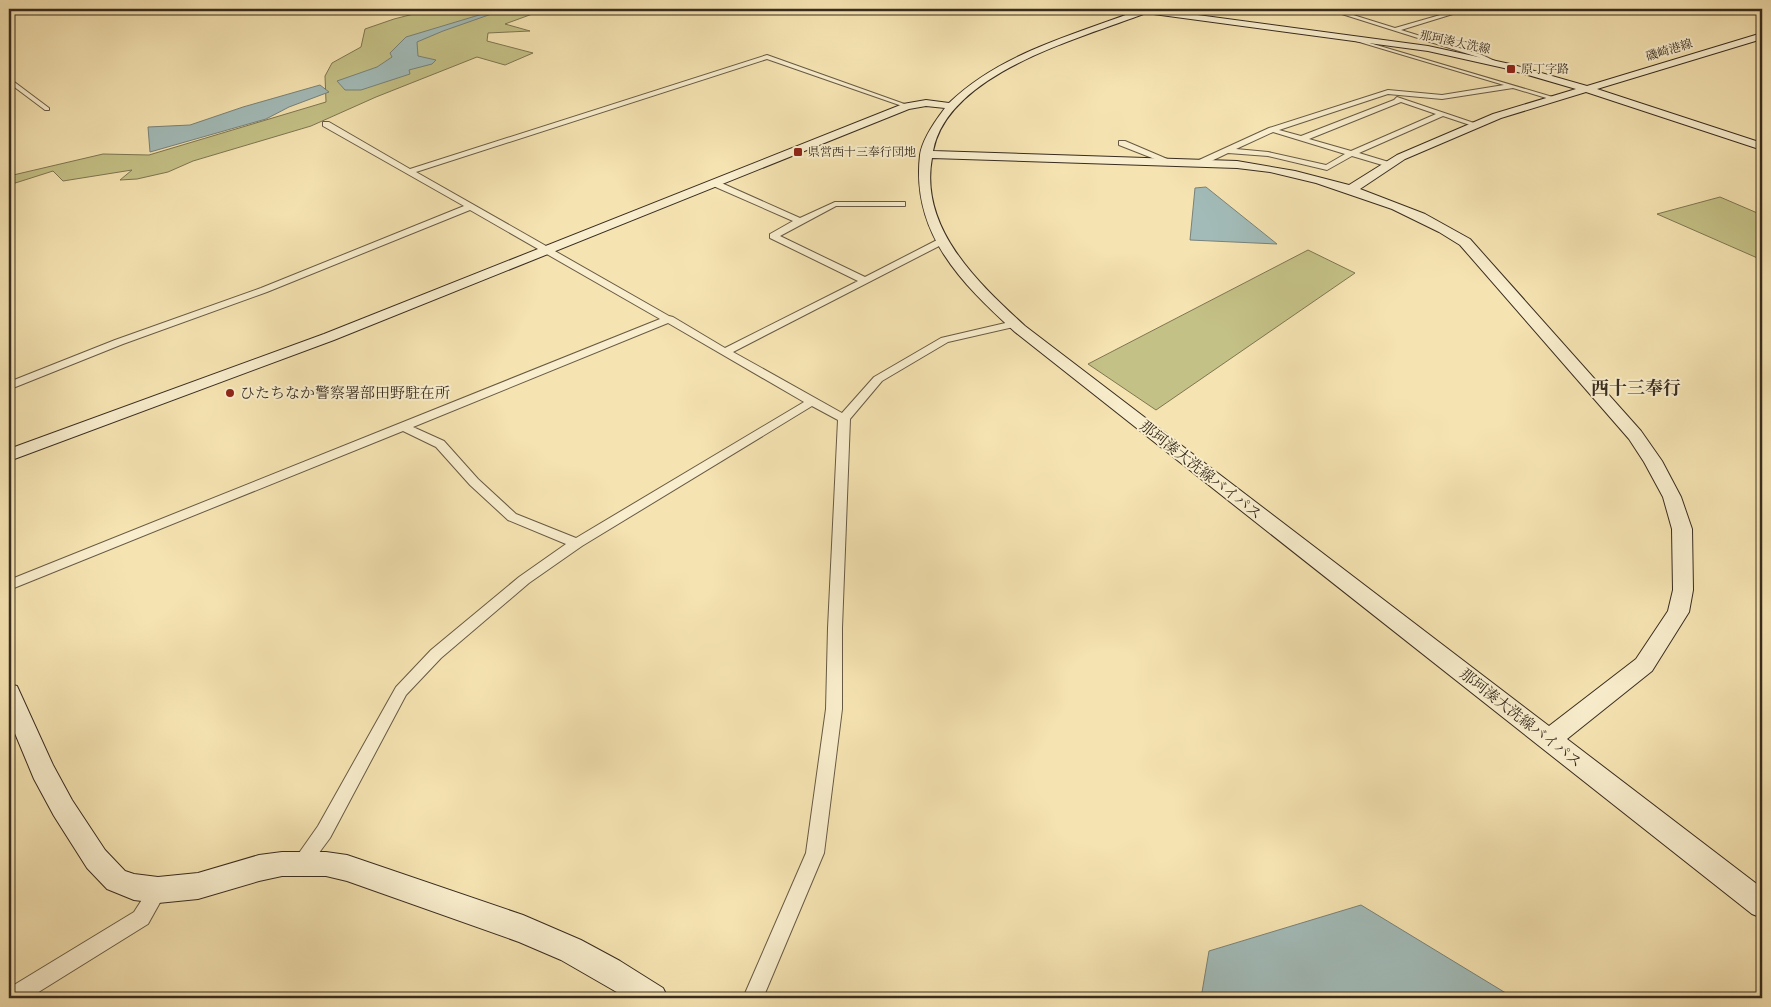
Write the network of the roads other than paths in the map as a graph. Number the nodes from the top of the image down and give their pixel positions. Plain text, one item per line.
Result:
1 (1132, 9) edge
2 (1329, 9) edge
3 (1466, 9) edge
4 (1746, 9) edge
5 (1146, 10) edge
6 (1762, 12) edge
7 (1397, 29) junction
8 (1346, 36) junction
9 (1762, 36) edge
10 (1496, 63) junction
11 (10, 83) edge
12 (1514, 86) junction
13 (1584, 89) junction
14 (1383, 94) junction
15 (1553, 98) junction
16 (1401, 100) junction
17 (908, 106) junction
18 (951, 106) junction
19 (47, 109) dead end
20 (1443, 114) junction
21 (326, 124) dead end
22 (1476, 125) junction
23 (1272, 130) junction
24 (1301, 139) junction
25 (1122, 143) dead end
26 (1762, 147) edge
27 (1227, 151) junction
28 (925, 154) junction
29 (1351, 154) junction
30 (1168, 161) junction
31 (1202, 162) junction
32 (1388, 165) junction
33 (409, 172) junction
34 (714, 183) junction
35 (1349, 190) junction
36 (902, 204) dead end
37 (470, 207) junction
38 (800, 221) junction
39 (942, 241) junction
40 (548, 249) junction
41 (864, 280) junction
42 (670, 319) junction
43 (1014, 324) junction
44 (726, 352) junction
45 (9, 386) edge
46 (812, 402) junction
47 (844, 418) junction
48 (403, 426) junction
49 (9, 455) edge
50 (577, 543) junction
51 (9, 585) edge
52 (9, 693) edge
53 (1550, 740) junction
54 (301, 863) junction
55 (158, 890) junction
56 (1762, 904) edge
57 (11, 998) edge
58 (653, 998) edge
59 (753, 998) edge

1 - 5 street, 那珂湊大洗線
2 - 7 street
3 - 7 street
4 - 6 street
5 - 8 street, 那珂湊大洗線
5 - 18 street, 那珂湊大洗線バイパス
7 - 10 street
8 - 10 street, 那珂湊大洗線
8 - 12 street
9 - 13 street, 磯崎港線
10 - 13 street, 那珂湊大洗線
11 - 19 street
12 - 14 street
12 - 15 street
13 - 15 street, 磯崎港線
13 - 26 street, 那珂湊大洗線
14 - 16 street
14 - 23 street
15 - 22 street, 磯崎港線
16 - 20 street
16 - 24 street
17 - 18 street
17 - 33 street
17 - 34 street
18 - 28 main road, 那珂湊大洗線バイパス
20 - 22 street
20 - 29 street
21 - 33 street
22 - 32 street, 磯崎港線
23 - 24 street
23 - 27 street
24 - 29 street
25 - 30 street
27 - 29 street
27 - 31 street
28 - 30 street
28 - 39 street, 那珂湊大洗線バイパス
29 - 32 street
30 - 31 street
31 - 35 street
32 - 35 street, 磯崎港線
33 - 37 street
34 - 38 street
34 - 40 street
35 - 53 street
36 - 38 street
37 - 40 street
37 - 45 street
38 - 41 street
39 - 41 street
39 - 43 street, 那珂湊大洗線バイパス
40 - 42 street
40 - 49 street
41 - 44 street
42 - 44 street
42 - 48 street
43 - 47 street
43 - 53 street, 那珂湊大洗線バイパス
44 - 46 street
46 - 47 street
46 - 50 street
47 - 59 street
48 - 50 street
48 - 51 street
50 - 54 street
52 - 55 street
53 - 56 main road, 那珂湊大洗線バイパス
54 - 55 street
54 - 58 street
55 - 57 street

